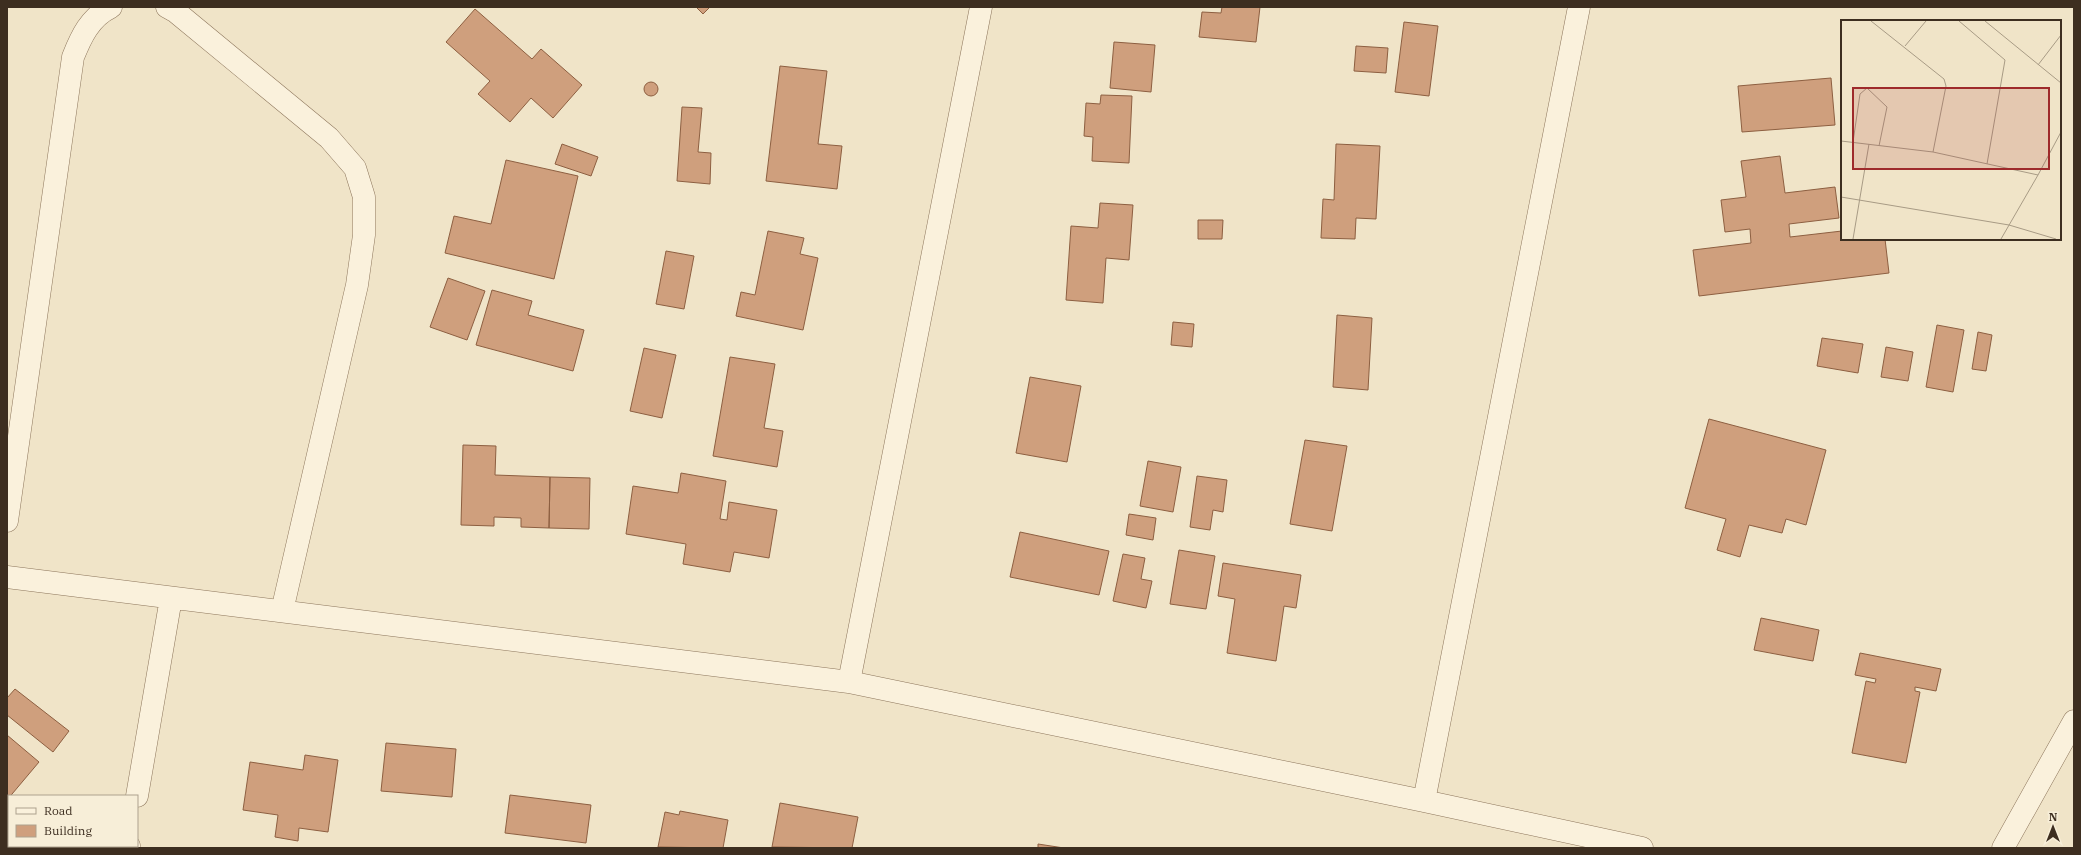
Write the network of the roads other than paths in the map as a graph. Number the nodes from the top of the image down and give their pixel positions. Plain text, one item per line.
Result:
1 (111, 7) edge
2 (167, 7) edge
3 (981, 7) edge
4 (1579, 7) edge
5 (7, 521) edge
6 (7, 577) edge
7 (171, 598) junction
8 (282, 612) junction
9 (849, 682) junction
10 (2074, 721) edge
11 (137, 795) edge
12 (1424, 801) junction
13 (1642, 848) edge
14 (2003, 848) edge

1 - 5 street
2 - 8 street
3 - 9 street
4 - 12 street
6 - 7 street
7 - 8 street
7 - 11 street
8 - 9 street
9 - 12 street
10 - 14 street
12 - 13 street

